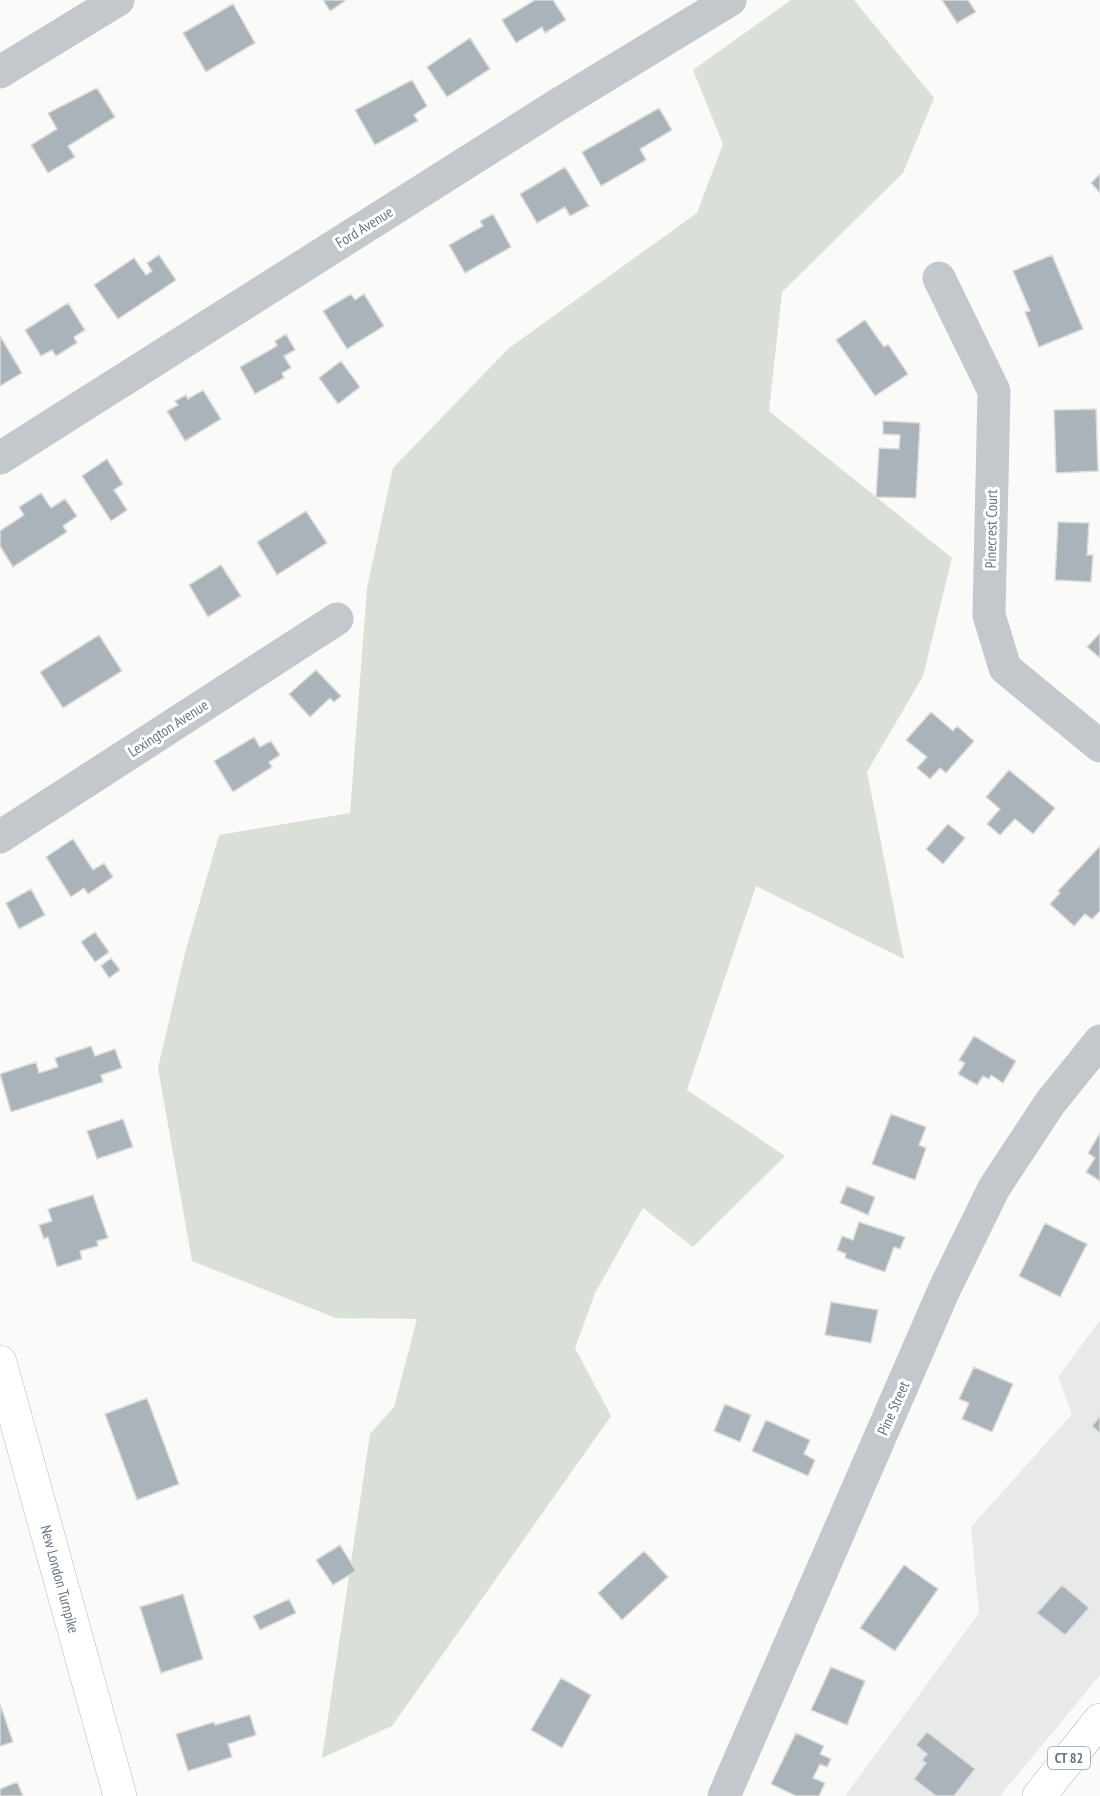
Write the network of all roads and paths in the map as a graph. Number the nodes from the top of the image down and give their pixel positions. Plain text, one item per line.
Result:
1 (118, 0) edge
2 (730, 0) edge
3 (0, 72) edge
4 (939, 278) dead end
5 (0, 458) edge
6 (337, 619) dead end
7 (1100, 746) edge
8 (0, 837) edge
9 (1100, 1041) edge
10 (0, 1362) edge
11 (1100, 1720) edge
12 (120, 1796) edge
13 (724, 1796) edge
14 (1039, 1796) edge

1 - 3 street
2 - 5 street, Ford Avenue
4 - 7 street, Pinecrest Court
6 - 8 street, Lexington Avenue
9 - 13 street, Pine Street
10 - 12 main road, New London Turnpike
11 - 14 main road, CT 82

